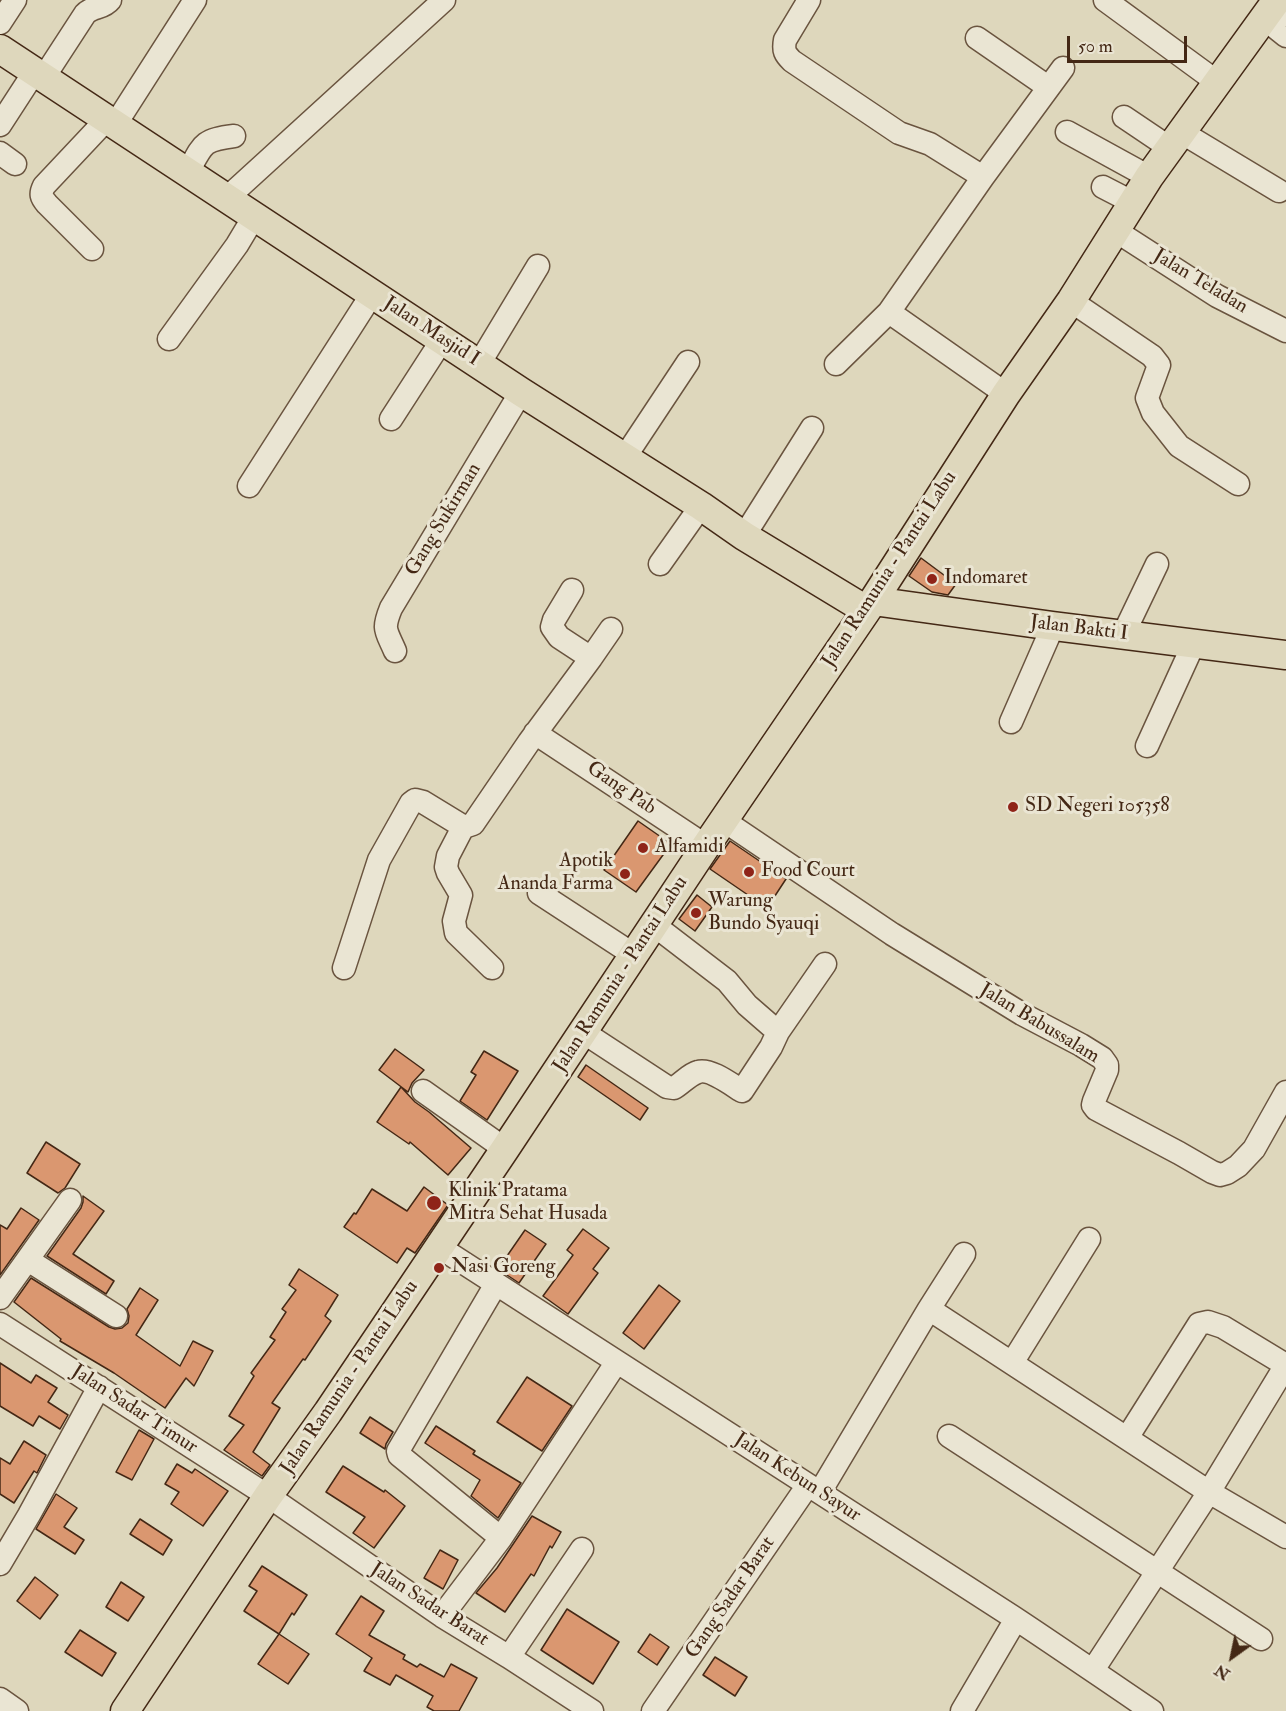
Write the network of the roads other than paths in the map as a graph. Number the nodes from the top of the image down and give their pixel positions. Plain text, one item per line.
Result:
1 (15, 0) edge
2 (110, 0) edge
3 (195, 0) edge
4 (444, 0) edge
5 (809, 0) edge
6 (1105, 0) edge
7 (1277, 0) edge
8 (1286, 8) edge
9 (0, 23) edge
10 (1286, 36) edge
11 (977, 38) dead end
12 (0, 49) edge
13 (1063, 68) dead end
14 (40, 74) junction
15 (1217, 82) junction
16 (1048, 87) junction
17 (1124, 117) dead end
18 (111, 122) junction
19 (0, 125) edge
20 (1067, 132) dead end
21 (234, 136) dead end
22 (1175, 140) junction
23 (188, 172) junction
24 (983, 177) junction
25 (1149, 177) junction
26 (1103, 187) dead end
27 (1279, 191) dead end
28 (227, 198) junction
29 (1134, 202) junction
30 (255, 215) junction
31 (1116, 231) junction
32 (92, 249) dead end
33 (538, 266) dead end
34 (372, 294) junction
35 (1071, 301) junction
36 (889, 312) junction
37 (1286, 331) edge
38 (169, 339) dead end
39 (442, 340) junction
40 (688, 362) dead end
41 (479, 364) junction
42 (836, 364) dead end
43 (521, 392) junction
44 (1006, 394) junction
45 (391, 419) dead end
46 (812, 428) dead end
47 (624, 458) junction
48 (1238, 484) dead end
49 (249, 486) dead end
50 (701, 506) junction
51 (744, 536) junction
52 (660, 564) dead end
53 (1157, 564) dead end
54 (572, 590) dead end
55 (869, 605) junction
56 (1053, 627) junction
57 (611, 629) dead end
58 (1123, 635) junction
59 (1194, 643) junction
60 (395, 651) dead end
61 (1286, 655) edge
62 (591, 658) junction
63 (1011, 722) dead end
64 (535, 733) junction
65 (1147, 746) dead end
66 (723, 820) junction
67 (464, 827) junction
68 (705, 846) junction
69 (539, 893) dead end
70 (654, 925) junction
71 (634, 955) junction
72 (825, 964) dead end
73 (492, 968) dead end
74 (344, 969) dead end
75 (583, 1032) junction
76 (778, 1032) junction
77 (423, 1091) dead end
78 (1285, 1095) edge
79 (505, 1149) junction
80 (70, 1200) dead end
81 (1089, 1239) dead end
82 (439, 1247) junction
83 (964, 1254) dead end
84 (28, 1260) junction
85 (496, 1284) junction
86 (0, 1298) edge
87 (929, 1309) junction
88 (116, 1316) dead end
89 (0, 1324) edge
90 (616, 1363) junction
91 (1012, 1363) junction
92 (1286, 1365) edge
93 (99, 1387) junction
94 (949, 1436) dead end
95 (1127, 1438) junction
96 (814, 1488) junction
97 (1209, 1492) junction
98 (268, 1496) junction
99 (1286, 1537) edge
100 (501, 1538) junction
101 (582, 1549) dead end
102 (0, 1564) edge
103 (1156, 1570) junction
104 (442, 1616) junction
105 (1016, 1619) junction
106 (1261, 1639) dead end
107 (509, 1657) junction
108 (1092, 1670) junction
109 (0, 1699) edge
110 (16, 1711) edge
111 (125, 1711) edge
112 (592, 1711) edge
113 (653, 1711) edge
114 (962, 1711) edge
115 (1152, 1711) edge

1 - 9 street
2 - 14 street
3 - 18 street
4 - 28 street
5 - 24 street
6 - 15 street
7 - 15 main road, Jalan Ramunia - Pantai Labu
8 - 10 street
11 - 16 street
12 - 14 main road, Jalan Masjid I
13 - 16 street
14 - 18 main road, Jalan Masjid I
14 - 19 street
15 - 22 main road, Jalan Ramunia - Pantai Labu
16 - 24 street
17 - 22 street
18 - 23 main road, Jalan Masjid I
18 - 32 street
20 - 25 street
21 - 23 street
22 - 25 main road, Jalan Ramunia - Pantai Labu
22 - 27 street
23 - 28 main road, Jalan Masjid I
24 - 36 street
25 - 29 main road, Jalan Ramunia - Pantai Labu
26 - 29 street
28 - 30 main road, Jalan Masjid I
29 - 31 main road, Jalan Ramunia - Pantai Labu
30 - 34 main road, Jalan Masjid I
30 - 38 street
31 - 35 main road, Jalan Ramunia - Pantai Labu
31 - 37 street, Jalan Teladan
33 - 41 street
34 - 39 main road, Jalan Masjid I
34 - 49 street
35 - 44 main road, Jalan Ramunia - Pantai Labu
35 - 48 street
36 - 42 street
36 - 44 street
39 - 41 main road, Jalan Masjid I
39 - 45 street
40 - 47 street
41 - 43 main road, Jalan Masjid I
43 - 47 main road, Jalan Masjid I
43 - 60 street, Gang Sukirman
44 - 55 main road, Jalan Ramunia - Pantai Labu
46 - 51 street
47 - 50 main road, Jalan Masjid I
50 - 51 main road, Jalan Masjid I
50 - 52 street
51 - 55 main road, Jalan Masjid I
53 - 58 street
54 - 62 street
55 - 56 main road, Jalan Bakti I
55 - 66 main road, Jalan Ramunia - Pantai Labu
56 - 58 main road, Jalan Bakti I
56 - 63 street
57 - 62 street
58 - 59 main road, Jalan Bakti I
59 - 61 main road, Jalan Bakti I
59 - 65 street
62 - 64 street
64 - 67 street
64 - 68 street, Gang Pab
66 - 68 main road, Jalan Ramunia - Pantai Labu
66 - 78 street, Jalan Babussalam
67 - 73 street
67 - 74 street
68 - 70 main road, Jalan Ramunia - Pantai Labu
69 - 71 street
70 - 71 main road, Jalan Ramunia - Pantai Labu
70 - 76 street
71 - 75 main road, Jalan Ramunia - Pantai Labu
72 - 76 street
75 - 76 street
75 - 79 main road, Jalan Ramunia - Pantai Labu
77 - 79 street
79 - 82 main road, Jalan Ramunia - Pantai Labu
80 - 84 street
81 - 91 street
82 - 85 street, Jalan Kebun Sayur
82 - 98 main road, Jalan Ramunia - Pantai Labu
83 - 87 street, Gang Sadar Barat
84 - 86 street
84 - 88 street
85 - 90 street, Jalan Kebun Sayur
85 - 100 street
87 - 91 street
87 - 96 street, Gang Sadar Barat
89 - 93 street, Jalan Sadar Timur
90 - 96 street, Jalan Kebun Sayur
90 - 100 street
91 - 95 street
92 - 95 street
92 - 97 street
93 - 98 street, Jalan Sadar Timur
93 - 102 street
94 - 103 street
95 - 97 street
96 - 105 street, Jalan Kebun Sayur
96 - 113 street, Gang Sadar Barat
97 - 99 street
97 - 103 street
98 - 104 street, Jalan Sadar Barat
98 - 111 main road, Jalan Ramunia - Pantai Labu
100 - 104 street
101 - 107 street
103 - 106 street
103 - 108 street
104 - 107 street, Jalan Sadar Barat
105 - 108 street, Jalan Kebun Sayur
105 - 114 street
107 - 112 street, Jalan Sadar Barat
108 - 115 street, Jalan Kebun Sayur
109 - 110 street

